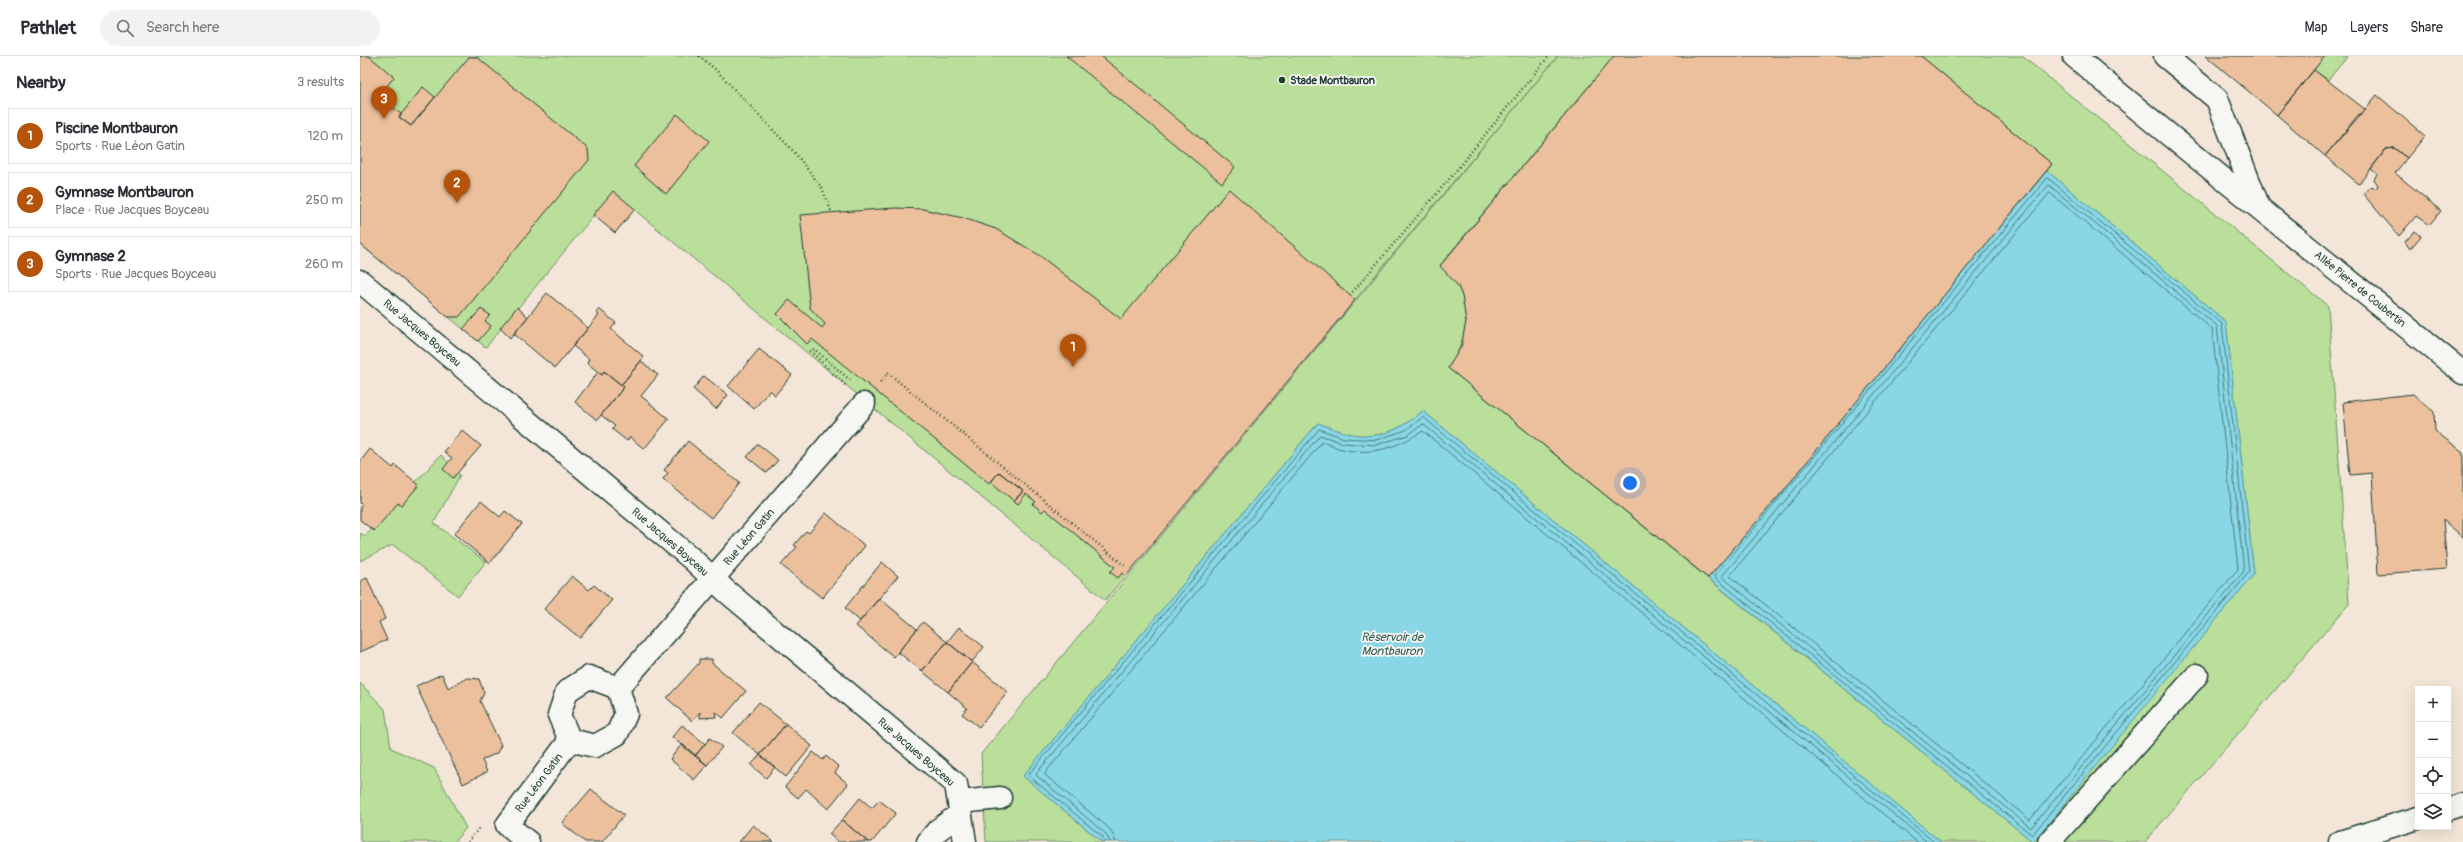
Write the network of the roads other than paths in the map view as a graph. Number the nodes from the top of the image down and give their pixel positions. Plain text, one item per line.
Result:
1 (2074, 56) edge
2 (2165, 56) edge
3 (2258, 205) junction
4 (360, 281) edge
5 (2463, 373) edge
6 (864, 404) road end
7 (713, 579) junction
8 (2197, 675) dead end
9 (618, 688) junction
10 (570, 740) junction
11 (1000, 798) dead end
12 (2463, 804) edge
13 (960, 808) junction
14 (2451, 808) edge
15 (2415, 819) edge
16 (528, 842) edge
17 (928, 842) edge
18 (965, 842) edge
19 (2049, 842) edge
20 (2340, 842) edge

1 - 3 street, Allée Pierre de Coubertin
2 - 3 street, Allée Pierre de Coubertin
3 - 5 street, Allée Pierre de Coubertin
4 - 7 street, Rue Jacques Boyceau
6 - 7 street, Rue Léon Gatin
7 - 9 street, Rue Léon Gatin
7 - 13 street, Rue Jacques Boyceau
8 - 19 street
9 - 10 street
9 - 10 street
10 - 16 street, Rue Léon Gatin
11 - 13 street
12 - 14 street
13 - 17 street
13 - 18 street, Rue Jacques Boyceau
15 - 20 street

